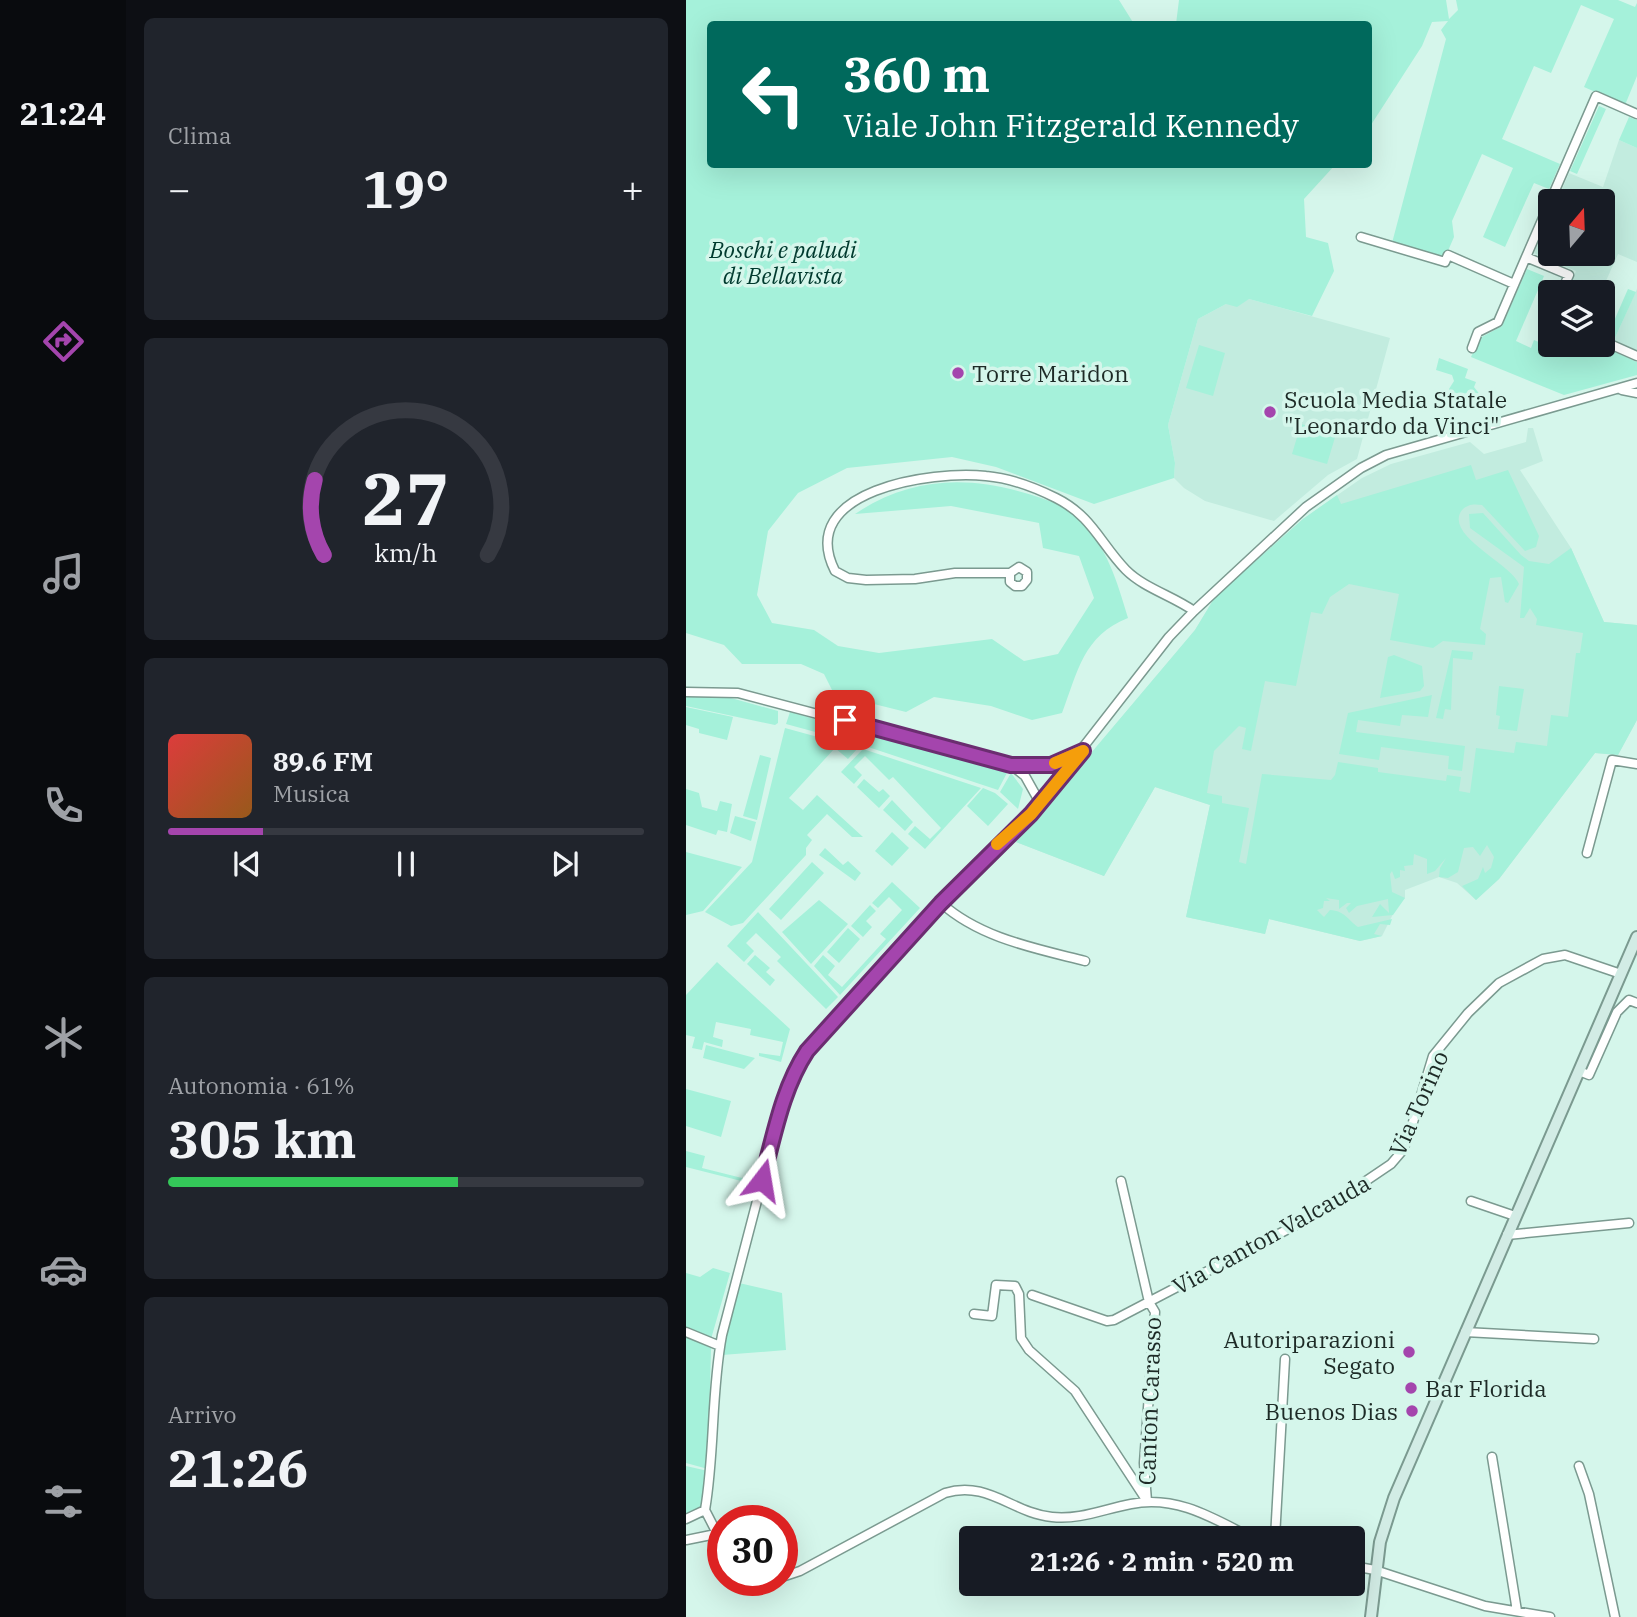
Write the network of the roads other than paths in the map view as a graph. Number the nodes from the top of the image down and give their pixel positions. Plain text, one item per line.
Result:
1 (1637, 114) edge
2 (1361, 237) dead end
3 (1526, 257) junction
4 (1567, 280) edge
5 (1514, 284) junction
6 (1615, 346) edge
7 (1472, 348) dead end
8 (1637, 356) edge
9 (1637, 383) edge
10 (1619, 390) junction
11 (1637, 393) edge
12 (1010, 573) dead end
13 (1194, 611) junction
14 (686, 692) edge
15 (1083, 751) junction
16 (1011, 765) junction
17 (1637, 765) edge
18 (1039, 801) junction
19 (1587, 853) dead end
20 (941, 903) junction
21 (1637, 937) edge
22 (1085, 961) dead end
23 (1621, 974) junction
24 (1637, 1003) edge
25 (1579, 1071) junction
26 (1391, 1164) joint
27 (1121, 1181) dead end
28 (1471, 1201) dead end
29 (1515, 1216) junction
30 (1629, 1223) dead end
31 (1507, 1235) junction
32 (1032, 1294) dead end
33 (1149, 1301) junction
34 (974, 1314) dead end
35 (686, 1332) edge
36 (1465, 1332) junction
37 (1594, 1339) dead end
38 (720, 1346) junction
39 (1285, 1359) dead end
40 (1492, 1457) dead end
41 (1579, 1466) dead end
42 (1147, 1501) junction
43 (705, 1510) junction
44 (707, 1514) edge
45 (686, 1519) edge
46 (1229, 1526) edge
47 (1276, 1526) edge
48 (707, 1536) edge
49 (686, 1540) edge
50 (1365, 1568) edge
51 (1376, 1570) junction
52 (798, 1572) edge
53 (1517, 1611) junction
54 (1371, 1617) edge
55 (1550, 1617) edge
56 (1615, 1617) edge

1 - 3 street
2 - 5 street
3 - 4 street
3 - 5 street
5 - 7 street
6 - 8 street
9 - 10 street
10 - 11 street
10 - 13 street
12 - 13 street
13 - 15 street
14 - 16 street
15 - 16 street
15 - 18 street
16 - 18 street
17 - 19 street
18 - 20 street
20 - 22 street
20 - 38 street
21 - 23 street
23 - 25 street
23 - 26 street, Via Torino
24 - 25 street
25 - 29 street
26 - 33 street, Via Canton Valcauda
27 - 33 street, Via Canton Valcauda
28 - 29 street
29 - 31 street
30 - 31 street
31 - 36 street
32 - 33 street, Via Canton Valcauda
33 - 42 street, Canton Carasso
34 - 42 street, Canton Carasso
35 - 38 street
36 - 37 street
36 - 51 street
38 - 43 street
39 - 47 street
40 - 53 street
41 - 56 street
42 - 46 street, Canton Carasso
42 - 52 street, Canton Carasso
43 - 44 street
43 - 45 street
48 - 49 street
50 - 51 street
51 - 53 street
51 - 54 street
53 - 55 street

